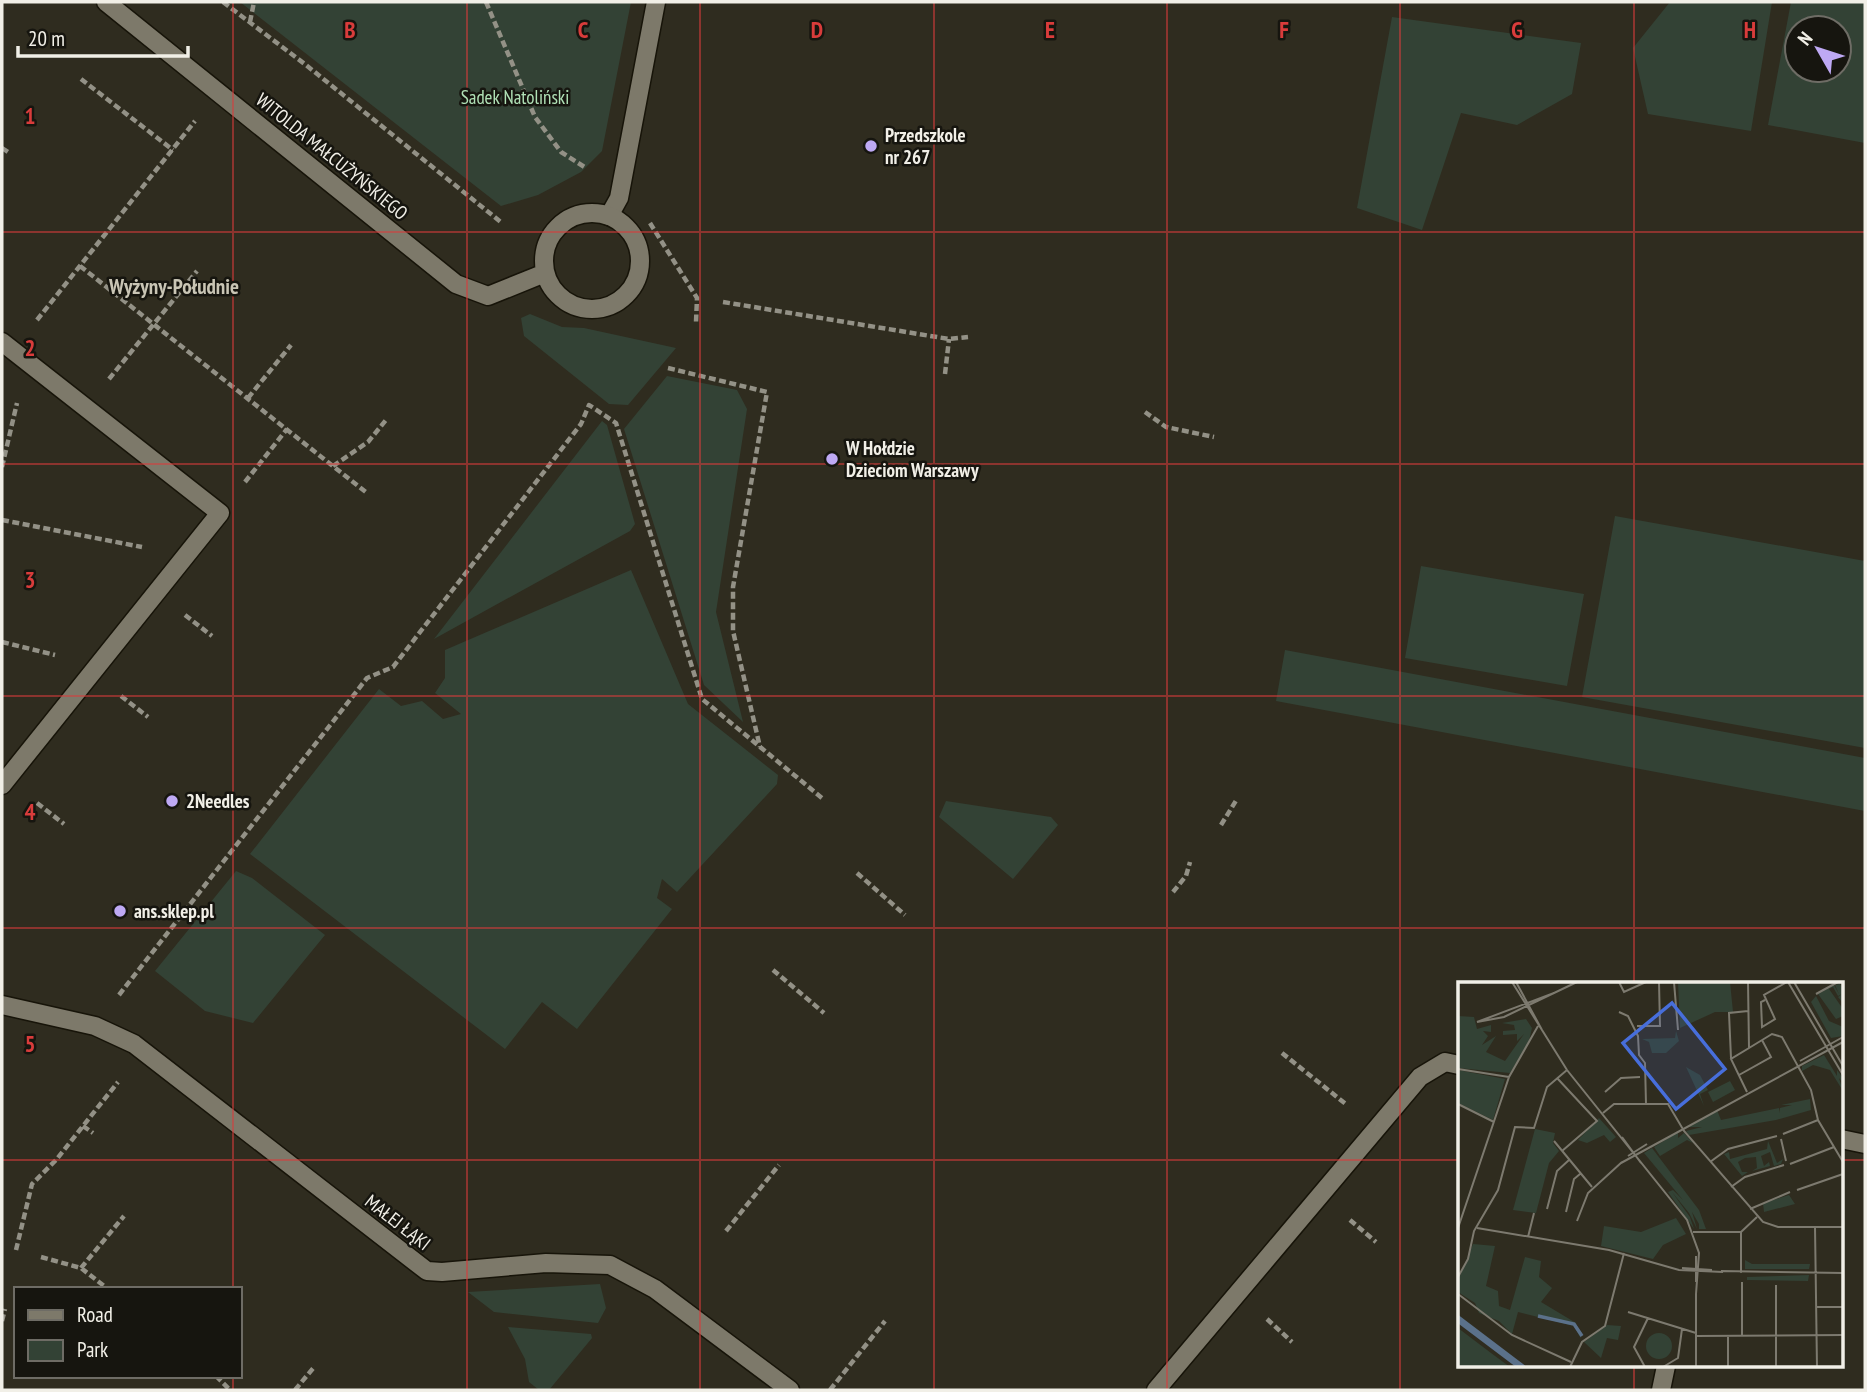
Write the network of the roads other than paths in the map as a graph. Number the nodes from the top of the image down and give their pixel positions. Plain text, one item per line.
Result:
1 (106, 2) edge
2 (656, 2) edge
3 (609, 216) junction
4 (545, 273) junction
5 (14, 351) edge
6 (2, 785) edge
7 (2, 1005) edge
8 (1458, 1065) edge
9 (1842, 1139) edge
10 (1865, 1144) edge
11 (1666, 1368) edge
12 (790, 1390) edge
13 (1156, 1390) edge
14 (1661, 1390) edge

1 - 4 street, WITOLDA MAŁCUŻYŃSKIEGO
2 - 3 street
3 - 4 street
3 - 4 street
5 - 6 street
7 - 12 street, MAŁEJ ŁĄKI
8 - 13 street
9 - 10 street
11 - 14 street

